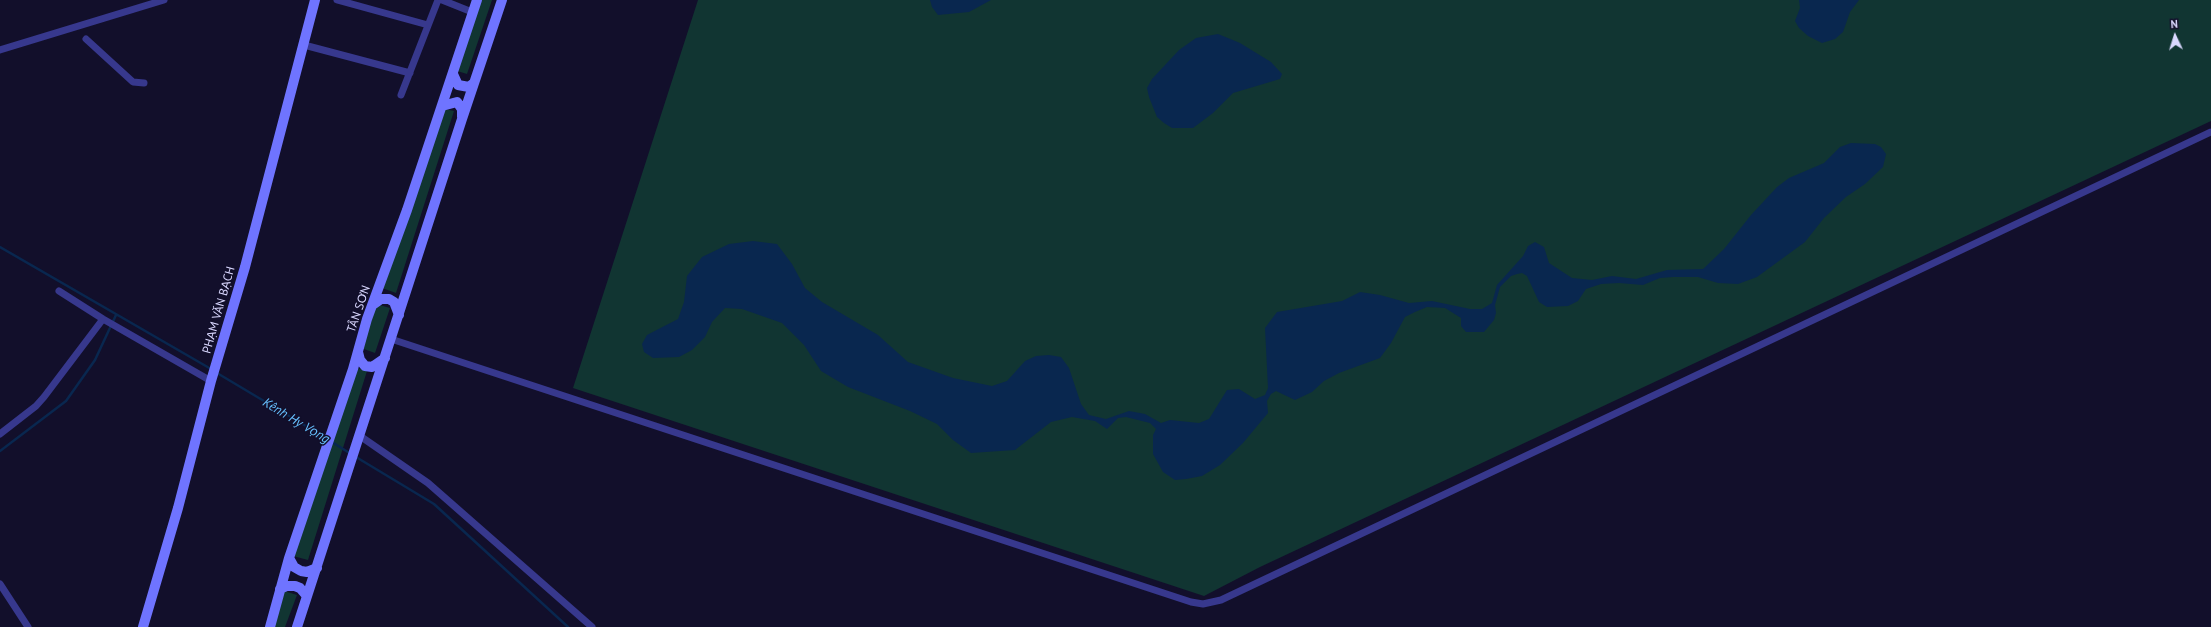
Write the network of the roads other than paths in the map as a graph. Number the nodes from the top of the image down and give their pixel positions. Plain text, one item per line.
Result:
1 (164, 0) edge
2 (316, 0) edge
3 (337, 0) edge
4 (438, 0) edge
5 (442, 0) edge
6 (477, 0) edge
7 (502, 0) edge
8 (472, 12) junction
9 (428, 25) junction
10 (86, 39) dead end
11 (304, 45) junction
12 (0, 50) edge
13 (410, 73) junction
14 (453, 74) junction
15 (144, 83) dead end
16 (474, 83) junction
17 (401, 95) dead end
18 (442, 106) junction
19 (462, 119) junction
20 (2211, 132) edge
21 (59, 290) dead end
22 (374, 304) junction
23 (399, 315) junction
24 (103, 319) junction
25 (391, 339) junction
26 (358, 352) junction
27 (385, 358) junction
28 (211, 382) junction
29 (0, 434) edge
30 (360, 437) junction
31 (289, 558) junction
32 (317, 568) junction
33 (0, 584) edge
34 (280, 589) junction
35 (307, 596) junction
36 (28, 627) edge
37 (143, 627) edge
38 (270, 627) edge
39 (297, 627) edge
40 (592, 627) edge

1 - 12 street
2 - 11 street, PHẠM VĂN BẠCH
3 - 9 street
4 - 9 street
5 - 8 street
6 - 8 street, TÂN SƠN
7 - 16 street
8 - 14 street, TÂN SƠN
9 - 13 street
10 - 15 street
11 - 13 street
11 - 28 street, PHẠM VĂN BẠCH
13 - 17 street
14 - 16 street
14 - 18 street, TÂN SƠN
16 - 19 street
18 - 19 street
18 - 22 street, TÂN SƠN
19 - 23 street
20 - 25 street
21 - 24 street
22 - 23 street
22 - 26 street, TÂN SƠN
23 - 25 street
24 - 28 street
24 - 29 street
25 - 27 street
26 - 27 street
26 - 31 street, TÂN SƠN
27 - 30 street
28 - 37 street, PHẠM VĂN BẠCH
30 - 32 street
30 - 40 street
31 - 32 street
31 - 34 street, TÂN SƠN
32 - 35 street
33 - 36 street
34 - 35 street
34 - 38 street, TÂN SƠN
35 - 39 street

